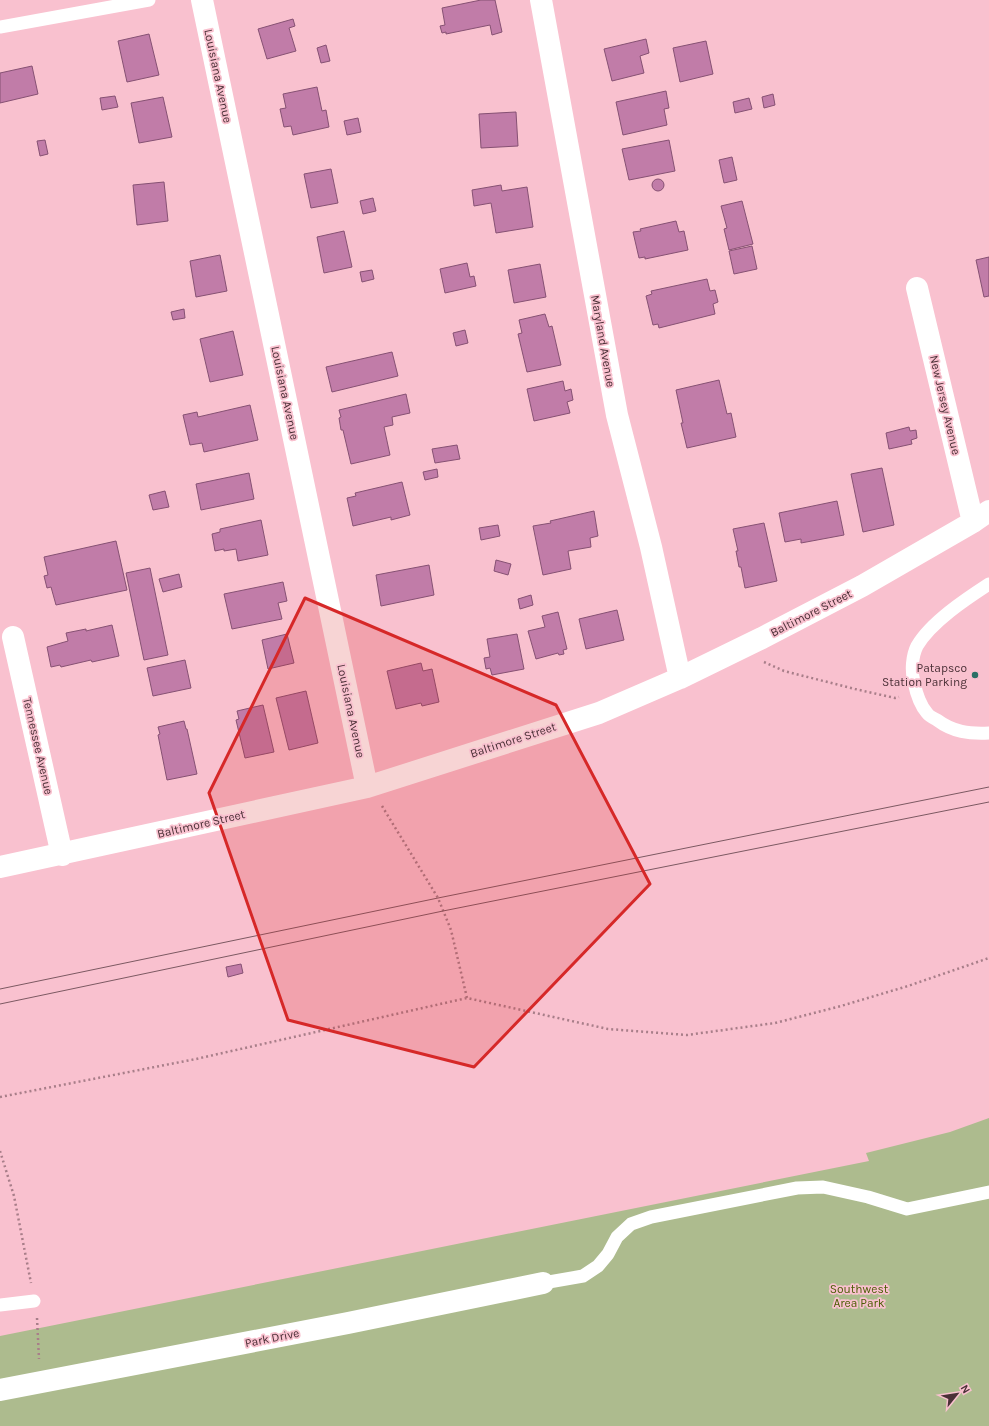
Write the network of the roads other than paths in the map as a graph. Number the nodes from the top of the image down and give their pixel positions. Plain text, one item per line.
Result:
1 (149, 0) edge
2 (202, 0) edge
3 (540, 0) edge
4 (0, 27) edge
5 (917, 288) dead end
6 (981, 517) edge
7 (989, 584) edge
8 (13, 637) dead end
9 (680, 678) junction
10 (989, 733) edge
11 (367, 787) junction
12 (62, 854) junction
13 (0, 867) edge
14 (989, 1192) edge
15 (544, 1283) joint
16 (34, 1301) road end
17 (0, 1305) edge
18 (0, 1390) edge

1 - 4 lane
2 - 11 street, Louisiana Avenue
3 - 9 street, Maryland Avenue
5 - 6 street, New Jersey Avenue
6 - 9 street, Baltimore Street
7 - 10 lane
8 - 12 street, Tennessee Avenue
9 - 11 street, Baltimore Street
11 - 12 street, Baltimore Street
12 - 13 street, Baltimore Street
14 - 15 lane
15 - 18 street, Park Drive
16 - 17 lane

